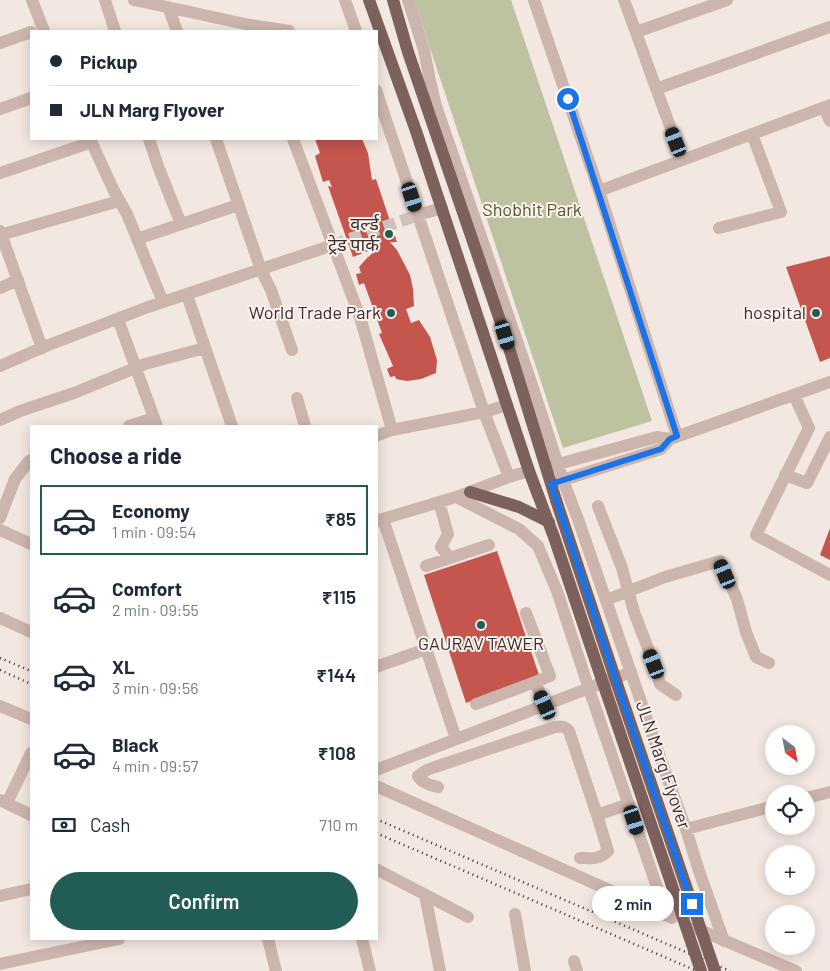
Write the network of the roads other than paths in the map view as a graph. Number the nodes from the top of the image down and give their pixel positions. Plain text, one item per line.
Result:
1 (32, 0) edge
2 (105, 0) edge
3 (134, 0) edge
4 (346, 0) edge
5 (369, 0) edge
6 (393, 0) edge
7 (534, 0) edge
8 (624, 0) edge
9 (727, 0) edge
10 (409, 4) edge
11 (168, 7) junction
12 (830, 27) edge
13 (252, 28) edge
14 (38, 30) edge
15 (115, 30) edge
16 (177, 30) edge
17 (277, 30) edge
18 (356, 30) edge
19 (636, 32) junction
20 (30, 34) edge
21 (0, 43) edge
22 (422, 72) junction
23 (656, 89) junction
24 (378, 96) edge
25 (30, 98) edge
26 (827, 106) edge
27 (0, 109) edge
28 (830, 122) edge
29 (752, 134) junction
30 (91, 140) edge
31 (150, 140) edge
32 (216, 140) edge
33 (293, 140) edge
34 (683, 160) junction
35 (0, 173) edge
36 (599, 191) junction
37 (119, 201) junction
38 (238, 205) junction
39 (442, 208) junction
40 (418, 215) junction
41 (181, 224) junction
42 (719, 228) dead end
43 (0, 234) edge
44 (137, 239) junction
45 (333, 245) junction
46 (261, 270) junction
47 (18, 280) junction
48 (0, 288) edge
49 (187, 294) junction
50 (163, 302) junction
51 (118, 319) junction
52 (42, 348) junction
53 (205, 348) junction
54 (292, 350) dead end
55 (0, 366) edge
56 (136, 368) junction
57 (830, 382) edge
58 (794, 395) junction
59 (297, 398) dead end
60 (507, 406) junction
61 (484, 412) junction
62 (0, 420) edge
63 (156, 422) edge
64 (136, 425) edge
65 (232, 425) edge
66 (306, 425) edge
67 (392, 430) junction
68 (378, 435) edge
69 (830, 437) edge
70 (674, 438) junction
71 (30, 460) edge
72 (552, 466) junction
73 (529, 471) junction
74 (785, 475) junction
75 (509, 477) junction
76 (557, 482) junction
77 (470, 492) junction
78 (456, 497) junction
79 (439, 502) junction
80 (598, 506) dead end
81 (0, 518) edge
82 (379, 520) edge
83 (549, 522) junction
84 (0, 530) edge
85 (30, 544) edge
86 (489, 545) dead end
87 (450, 558) junction
88 (426, 566) dead end
89 (830, 575) edge
90 (628, 591) junction
91 (606, 600) junction
92 (526, 613) dead end
93 (0, 618) edge
94 (30, 632) edge
95 (426, 649) junction
96 (769, 663) dead end
97 (378, 666) edge
98 (631, 672) junction
99 (535, 682) junction
100 (589, 689) junction
101 (676, 695) dead end
102 (476, 704) dead end
103 (545, 705) junction
104 (0, 706) edge
105 (30, 719) edge
106 (456, 740) junction
107 (30, 755) edge
108 (378, 769) edge
109 (378, 787) edge
110 (438, 787) dead end
111 (830, 792) edge
112 (815, 796) edge
113 (4, 802) edge
114 (629, 804) junction
115 (765, 808) edge
116 (30, 815) edge
117 (597, 815) junction
118 (686, 829) junction
119 (580, 858) dead end
120 (378, 870) edge
121 (30, 889) edge
122 (425, 895) junction
123 (0, 896) edge
124 (515, 914) dead end
125 (468, 917) dead end
126 (670, 917) junction
127 (110, 940) edge
128 (268, 940) edge
129 (362, 940) edge
130 (724, 941) junction
131 (75, 944) edge
132 (0, 964) edge
133 (276, 971) edge
134 (370, 971) edge
135 (440, 971) edge
136 (525, 971) edge
137 (701, 971) edge
138 (715, 971) edge
139 (796, 971) edge

1 - 14 street
2 - 15 street
3 - 11 street
4 - 18 street
5 - 39 main road, JLN Marg Flyover
6 - 22 main road, JLN Marg Flyover
7 - 36 street
8 - 19 street
9 - 19 street
10 - 22 street
11 - 13 street
11 - 16 street
12 - 23 street
13 - 17 street
19 - 23 street
20 - 21 street
22 - 72 main road, JLN Marg Flyover
23 - 34 street
24 - 40 street
25 - 27 street
26 - 28 street
26 - 29 street
29 - 34 street
29 - 42 street
30 - 35 street
30 - 37 street
31 - 41 street
32 - 38 street
33 - 45 street
34 - 36 street
36 - 70 street
37 - 43 street
37 - 44 street
38 - 41 street
38 - 46 street
39 - 40 street
39 - 60 main road, JLN Marg Flyover
40 - 61 street
41 - 44 street
43 - 47 street
44 - 50 street
45 - 46 street
45 - 67 street
46 - 49 street
46 - 54 street
47 - 48 street
47 - 52 street
49 - 50 street
49 - 53 street
50 - 51 street
51 - 52 street
51 - 56 street
52 - 55 street
53 - 56 street
53 - 65 street
56 - 62 street
56 - 63 street
57 - 58 street
58 - 70 street
58 - 74 street
59 - 66 street
60 - 61 street
60 - 73 main road, JLN Marg Flyover
61 - 67 street
61 - 75 street
63 - 64 street
67 - 68 street
69 - 74 street
70 - 72 street
70 - 76 street
71 - 81 street
72 - 76 main road, JLN Marg Flyover
73 - 75 street
73 - 83 main road, JLN Marg Flyover
74 - 89 street
75 - 77 street
76 - 91 street
76 - 138 main road, JLN Marg Flyover, bridge
77 - 78 street
77 - 83 main road
78 - 79 street
78 - 100 street
79 - 82 street
79 - 87 street
80 - 90 street
82 - 95 street
83 - 137 main road, JLN Marg Flyover, bridge
84 - 85 street
86 - 87 street
87 - 88 street
90 - 91 street
90 - 96 street
90 - 101 street
91 - 98 street
92 - 99 street
93 - 94 street
95 - 97 street
95 - 106 street
98 - 100 street
98 - 118 street
99 - 102 street
99 - 103 street
100 - 103 street
100 - 114 street
103 - 106 street
104 - 105 street
106 - 108 street
107 - 113 street
109 - 126 street
110 - 117 street
111 - 112 street
113 - 116 street
114 - 117 street
114 - 126 street
115 - 118 street
117 - 119 street
118 - 130 street
120 - 122 street
121 - 123 street
122 - 125 street
122 - 135 street
124 - 136 street
126 - 130 street
127 - 131 street
128 - 133 street
129 - 134 street
130 - 139 street
131 - 132 street

